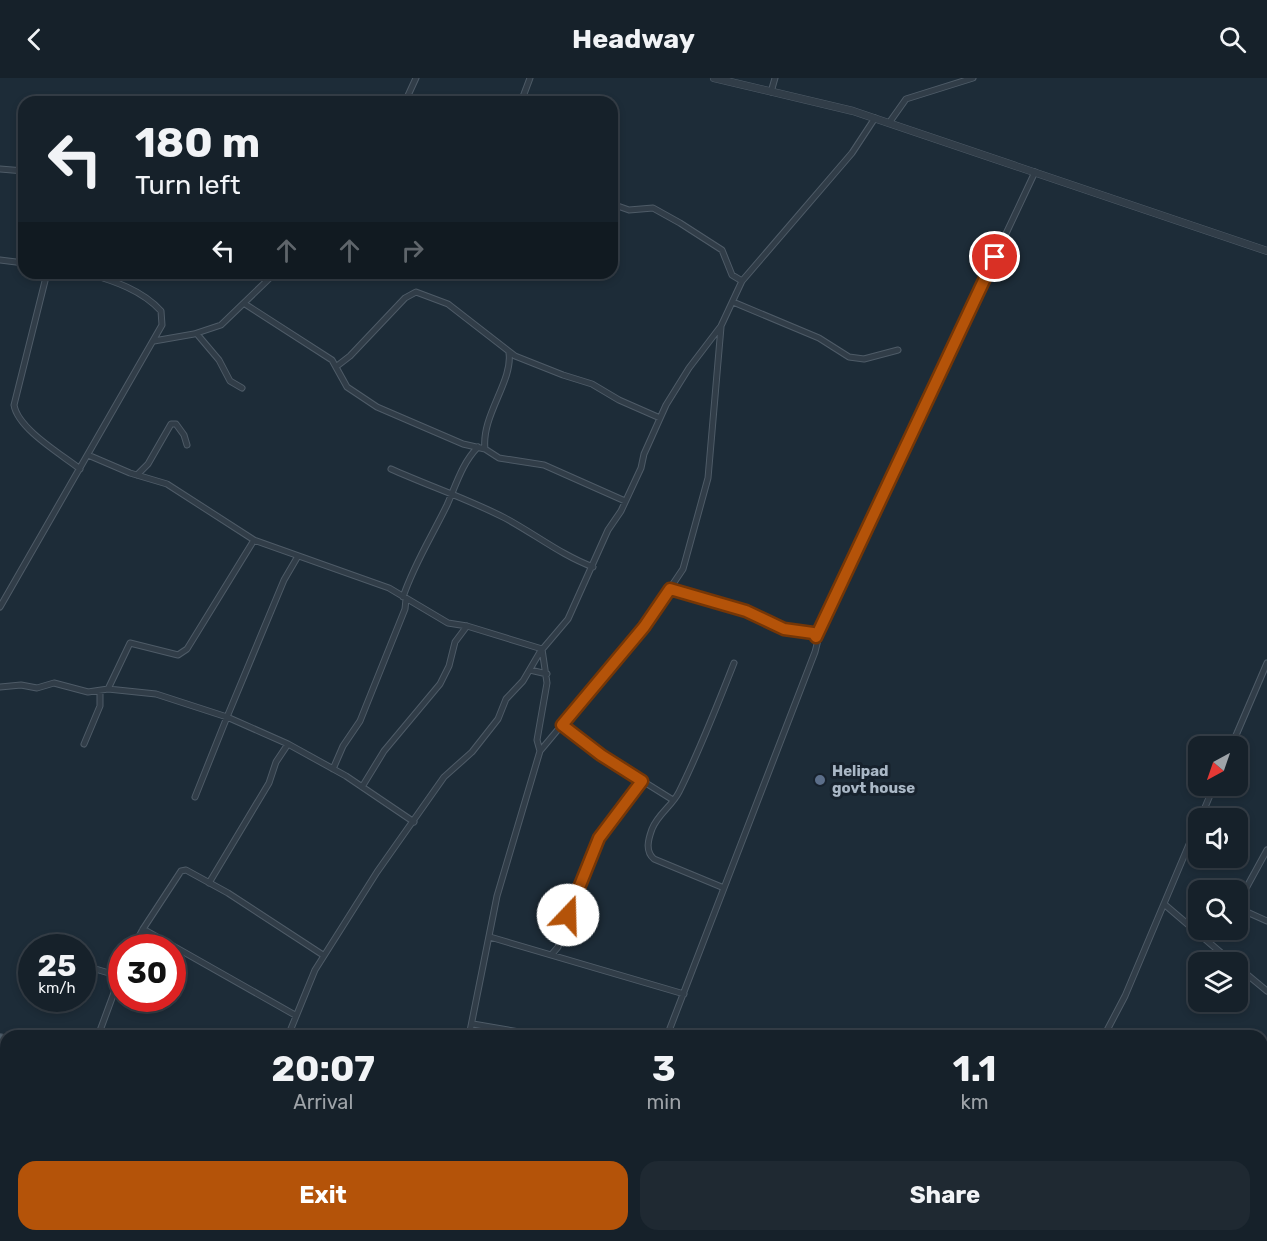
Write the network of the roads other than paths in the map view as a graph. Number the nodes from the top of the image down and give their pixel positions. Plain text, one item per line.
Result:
1 (416, 78) edge
2 (530, 78) edge
3 (714, 78) edge
4 (775, 78) edge
5 (973, 78) edge
6 (771, 92) junction
7 (408, 96) edge
8 (523, 96) edge
9 (875, 118) junction
10 (889, 123) junction
11 (0, 169) edge
12 (18, 170) edge
13 (1035, 172) junction
14 (618, 206) edge
15 (1267, 251) edge
16 (0, 260) edge
17 (18, 262) edge
18 (46, 279) edge
19 (104, 279) edge
20 (269, 279) edge
21 (742, 281) junction
22 (733, 302) junction
23 (245, 304) junction
24 (721, 326) junction
25 (197, 334) junction
26 (154, 341) junction
27 (898, 350) dead end
28 (509, 353) junction
29 (518, 357) junction
30 (510, 362) junction
31 (337, 366) junction
32 (242, 388) dead end
33 (660, 418) junction
34 (484, 440) junction
35 (186, 445) dead end
36 (469, 445) junction
37 (478, 447) junction
38 (486, 449) junction
39 (88, 455) junction
40 (469, 456) junction
41 (148, 464) junction
42 (80, 469) junction
43 (391, 469) dead end
44 (137, 475) junction
45 (152, 477) junction
46 (452, 494) junction
47 (625, 501) junction
48 (254, 540) junction
49 (298, 556) junction
50 (593, 567) junction
51 (670, 589) junction
52 (404, 598) junction
53 (0, 607) edge
54 (468, 626) junction
55 (816, 637) junction
56 (542, 649) junction
57 (734, 663) dead end
58 (1267, 663) edge
59 (530, 670) junction
60 (547, 674) junction
61 (1265, 676) edge
62 (0, 687) edge
63 (108, 689) junction
64 (99, 691) junction
65 (227, 717) junction
66 (562, 725) junction
67 (1236, 736) edge
68 (84, 744) dead end
69 (288, 744) junction
70 (540, 751) junction
71 (333, 769) junction
72 (642, 781) junction
73 (362, 787) junction
74 (195, 797) dead end
75 (673, 800) junction
76 (414, 822) junction
77 (1188, 847) edge
78 (1267, 850) edge
79 (209, 882) junction
80 (1248, 885) edge
81 (724, 888) junction
82 (1164, 904) junction
83 (1248, 912) edge
84 (1267, 921) edge
85 (143, 929) junction
86 (140, 934) edge
87 (490, 937) junction
88 (558, 947) junction
89 (1220, 952) edge
90 (552, 954) junction
91 (323, 956) junction
92 (562, 958) junction
93 (1248, 974) edge
94 (1266, 988) edge
95 (684, 994) junction
96 (108, 1007) edge
97 (295, 1015) junction
98 (473, 1024) junction
99 (100, 1030) edge
100 (290, 1030) edge
101 (471, 1030) edge
102 (508, 1030) edge
103 (669, 1030) edge
104 (1107, 1030) edge

1 - 7 street
2 - 8 street
3 - 6 street
4 - 6 street
5 - 10 street
6 - 9 street
9 - 10 street
9 - 21 street
10 - 13 street
11 - 12 street
13 - 15 street
13 - 55 street
14 - 21 street
16 - 17 street
18 - 42 street
19 - 26 street
20 - 23 street
21 - 22 street
22 - 24 street
22 - 27 street
23 - 25 street
23 - 31 street
24 - 33 street
24 - 51 street
25 - 26 street
25 - 32 street
26 - 39 street
28 - 29 street
28 - 30 street
28 - 31 street
29 - 30 street
29 - 33 street
30 - 34 street
31 - 36 street
33 - 47 street
34 - 37 street
34 - 38 street
35 - 41 street
36 - 37 street
36 - 40 street
37 - 38 street
37 - 40 street
38 - 47 street
39 - 42 street
39 - 44 street
40 - 46 street
41 - 44 street
41 - 45 street
42 - 53 street
43 - 46 street
44 - 45 street
45 - 48 street
46 - 50 street
46 - 52 street
47 - 50 street
48 - 49 street
48 - 63 street
49 - 52 street
49 - 65 street
50 - 56 street
51 - 55 street
51 - 66 street
52 - 54 street
52 - 71 street
54 - 56 street
54 - 73 street
55 - 81 street
56 - 59 street
56 - 60 street
57 - 75 street
58 - 61 street
59 - 60 street
59 - 76 street
60 - 70 street
61 - 67 street
62 - 64 street
63 - 64 street
63 - 65 street
64 - 68 street
65 - 69 street
65 - 74 street
66 - 70 street
66 - 72 street
69 - 71 street
69 - 79 street
70 - 87 street
71 - 73 street
72 - 75 street
72 - 88 street
73 - 76 street
75 - 81 street
76 - 91 street
77 - 82 street
78 - 80 street
79 - 85 street
79 - 91 street
81 - 95 street
82 - 89 street
82 - 104 street
83 - 84 street
85 - 86 street
85 - 97 street
87 - 90 street
87 - 98 street
88 - 90 street
88 - 92 street
90 - 92 street
91 - 97 street
92 - 95 street
93 - 94 street
95 - 103 street
96 - 99 street
97 - 100 street
98 - 101 street
98 - 102 street

